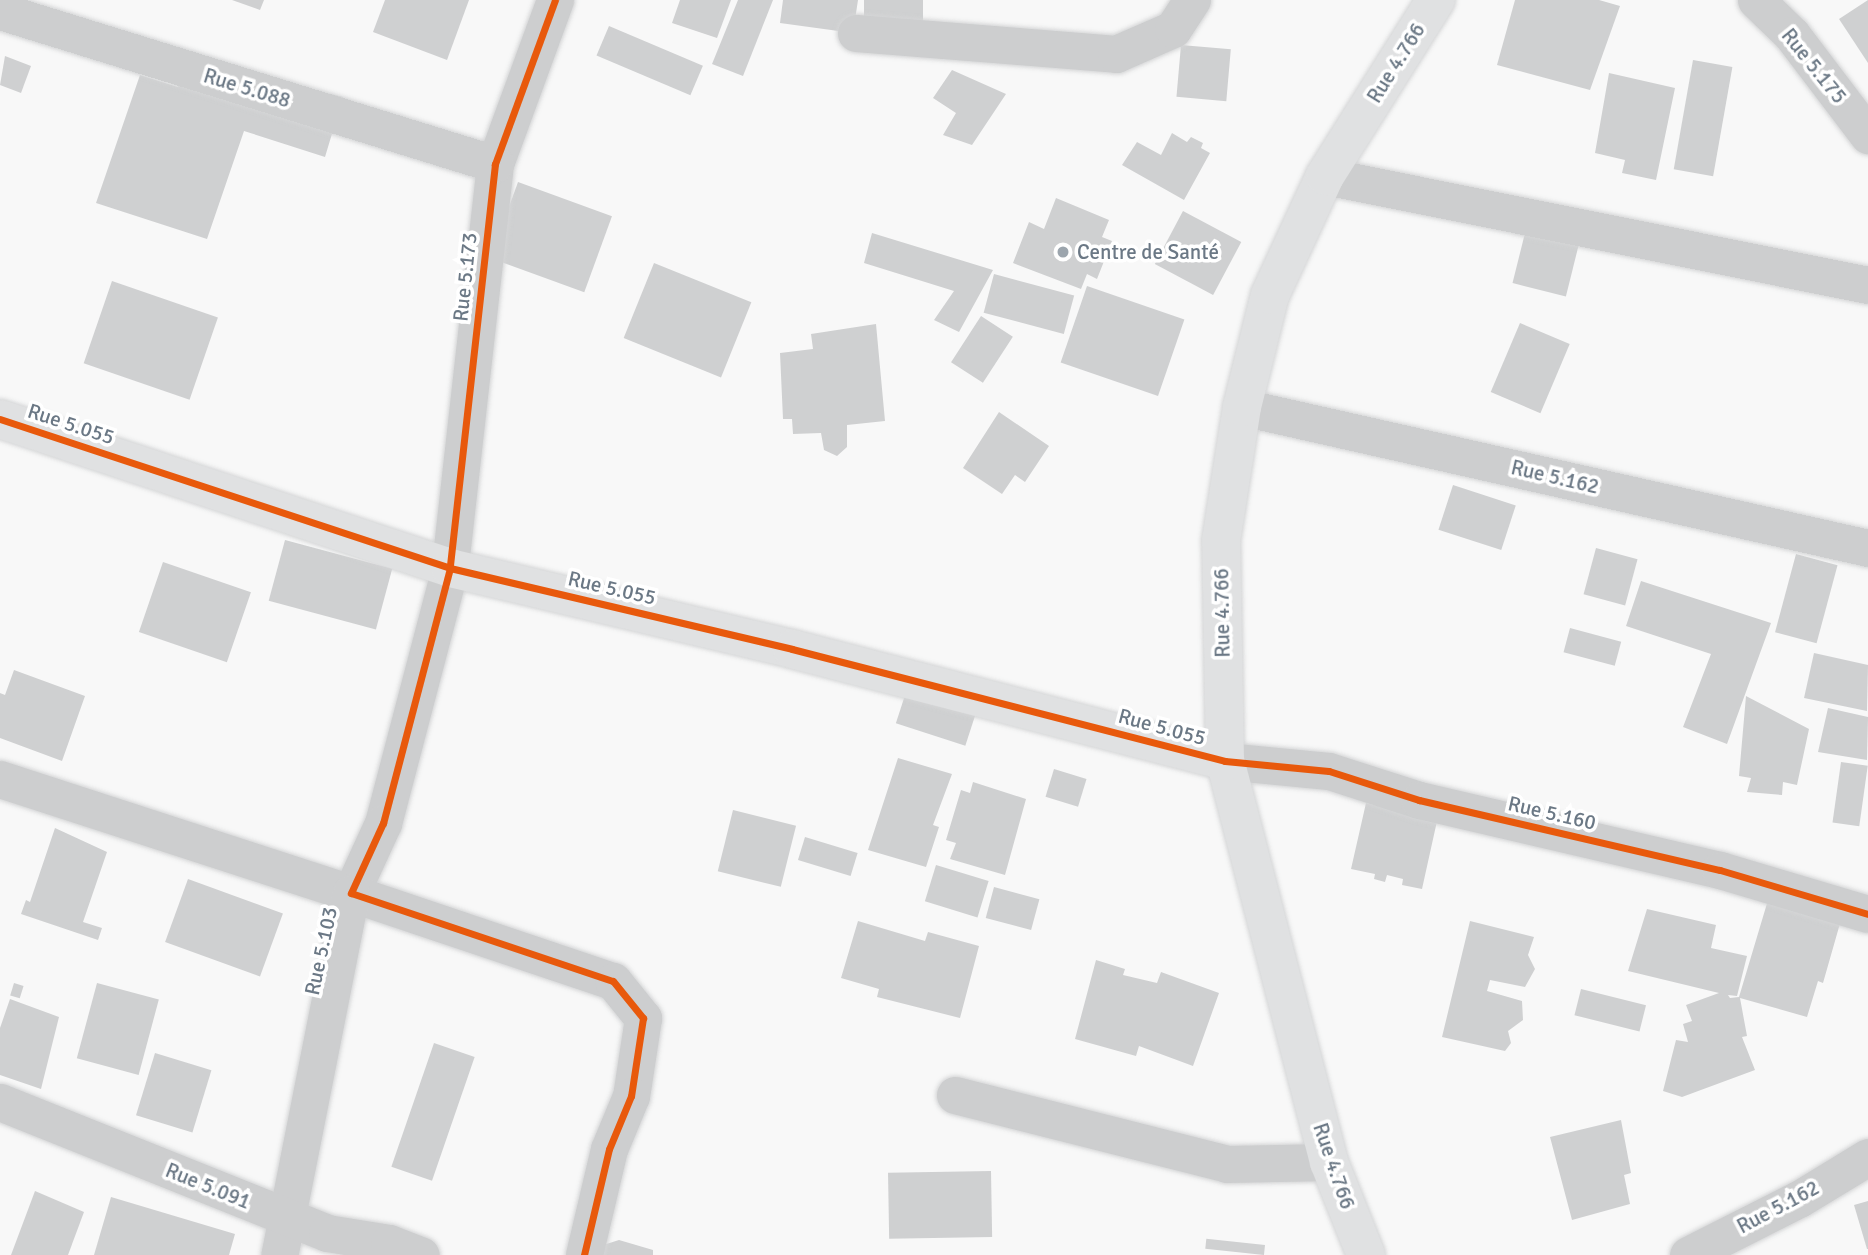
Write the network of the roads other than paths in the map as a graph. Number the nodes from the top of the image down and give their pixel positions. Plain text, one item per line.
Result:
1 (555, 0) edge
2 (1192, 0) edge
3 (1436, 0) edge
4 (1756, 0) edge
5 (0, 11) edge
6 (856, 33) dead end
7 (1868, 135) edge
8 (495, 164) junction
9 (1325, 176) junction
10 (1868, 285) edge
11 (1242, 407) junction
12 (0, 418) edge
13 (1868, 548) edge
14 (450, 568) junction
15 (1225, 761) junction
16 (0, 779) edge
17 (351, 893) junction
18 (1868, 914) edge
19 (955, 1095) dead end
20 (0, 1102) edge
21 (1868, 1157) edge
22 (1329, 1162) junction
23 (283, 1217) junction
24 (279, 1255) edge
25 (421, 1255) edge
26 (584, 1255) edge
27 (1366, 1255) edge
28 (1688, 1255) edge

1 - 8 street, Rue 5.173
2 - 6 street
3 - 9 street, Rue 4.766
4 - 7 street, Rue 5.175
5 - 8 street, Rue 5.088
8 - 14 street, Rue 5.173
9 - 10 street
9 - 11 street, Rue 4.766
11 - 13 street, Rue 5.162
11 - 15 street, Rue 4.766
12 - 14 street, Rue 5.055
14 - 15 street, Rue 5.055
14 - 17 street, Rue 5.173
15 - 18 street, Rue 5.160
15 - 22 street, Rue 4.766
16 - 17 street, Rue 5.103
17 - 23 street, Rue 5.103
17 - 26 street
19 - 22 street
20 - 23 street, Rue 5.091
21 - 28 street, Rue 5.162
22 - 27 street, Rue 4.766
23 - 24 street, Rue 5.103
23 - 25 street, Rue 5.091

